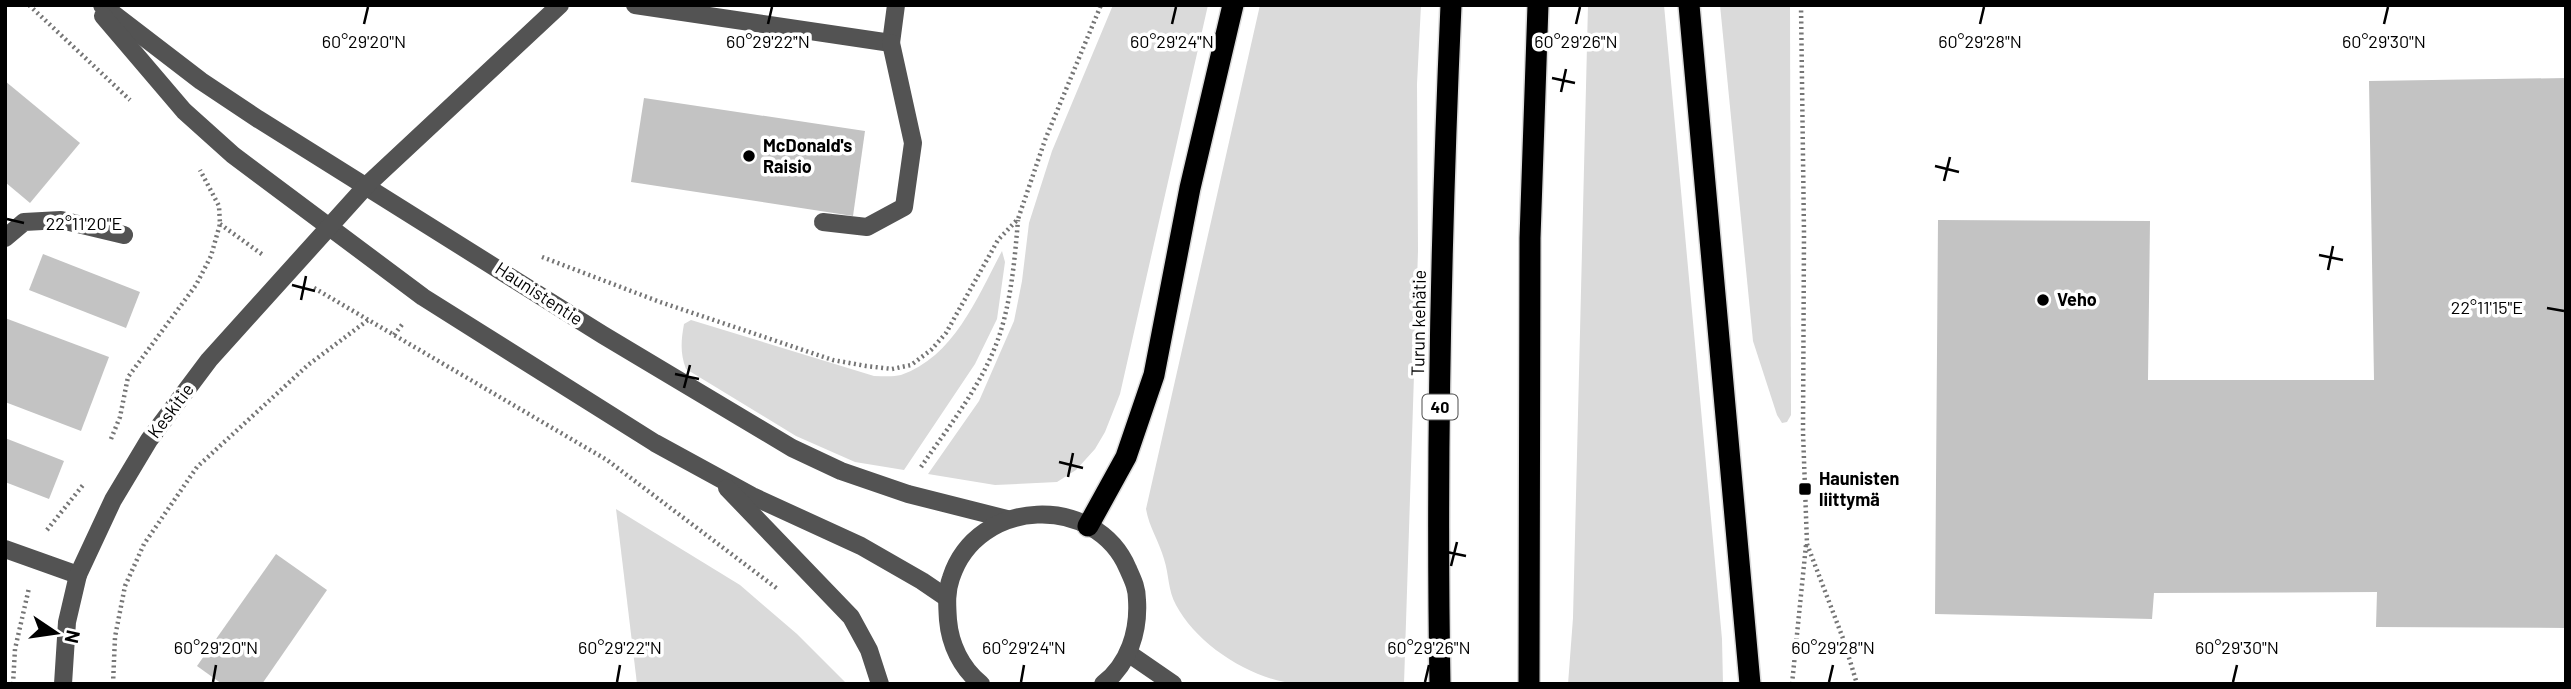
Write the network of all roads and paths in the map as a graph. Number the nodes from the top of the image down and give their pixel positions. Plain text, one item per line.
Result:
1 (94, 5) edge
2 (102, 5) edge
3 (560, 5) edge
4 (635, 5) edge
5 (896, 5) edge
6 (1101, 5) edge
7 (1233, 5) edge
8 (1451, 5) edge
9 (1538, 5) edge
10 (1689, 5) edge
11 (1801, 5) edge
12 (891, 43) junction
13 (367, 185) junction
14 (1018, 219) junction
15 (823, 222) dead end
16 (329, 227) junction
17 (124, 235) dead end
18 (5, 238) edge
19 (534, 254) dead end
20 (918, 472) dead end
21 (715, 475) junction
22 (1007, 519) junction
23 (1088, 526) junction
24 (1807, 544) junction
25 (5, 549) edge
26 (78, 575) junction
27 (783, 593) dead end
28 (27, 597) dead end
29 (947, 598) junction
30 (1128, 653) junction
31 (13, 684) edge
32 (63, 684) edge
33 (113, 684) edge
34 (880, 684) edge
35 (981, 684) edge
36 (1103, 684) edge
37 (1173, 684) edge
38 (1440, 684) edge
39 (1529, 684) edge
40 (1750, 684) edge
41 (1792, 684) edge
42 (1857, 684) edge

1 - 16 street
2 - 13 street, Haunistentie
3 - 13 street, Keskitie
4 - 12 street
5 - 12 street
6 - 14 path
7 - 23 highway
8 - 38 highway, Turun kehätie / 40
9 - 39 highway
10 - 40 highway
11 - 24 path
12 - 15 street
13 - 16 street, Keskitie
13 - 22 street, Haunistentie
14 - 19 path
14 - 20 path
16 - 21 street
16 - 26 street, Keskitie
17 - 18 street
21 - 29 street
21 - 34 street
22 - 23 street
22 - 29 street
23 - 30 street
24 - 41 path
24 - 42 path
25 - 26 street
26 - 32 street, Keskitie
27 - 33 path
28 - 31 path
29 - 35 street
30 - 36 street
30 - 37 street

